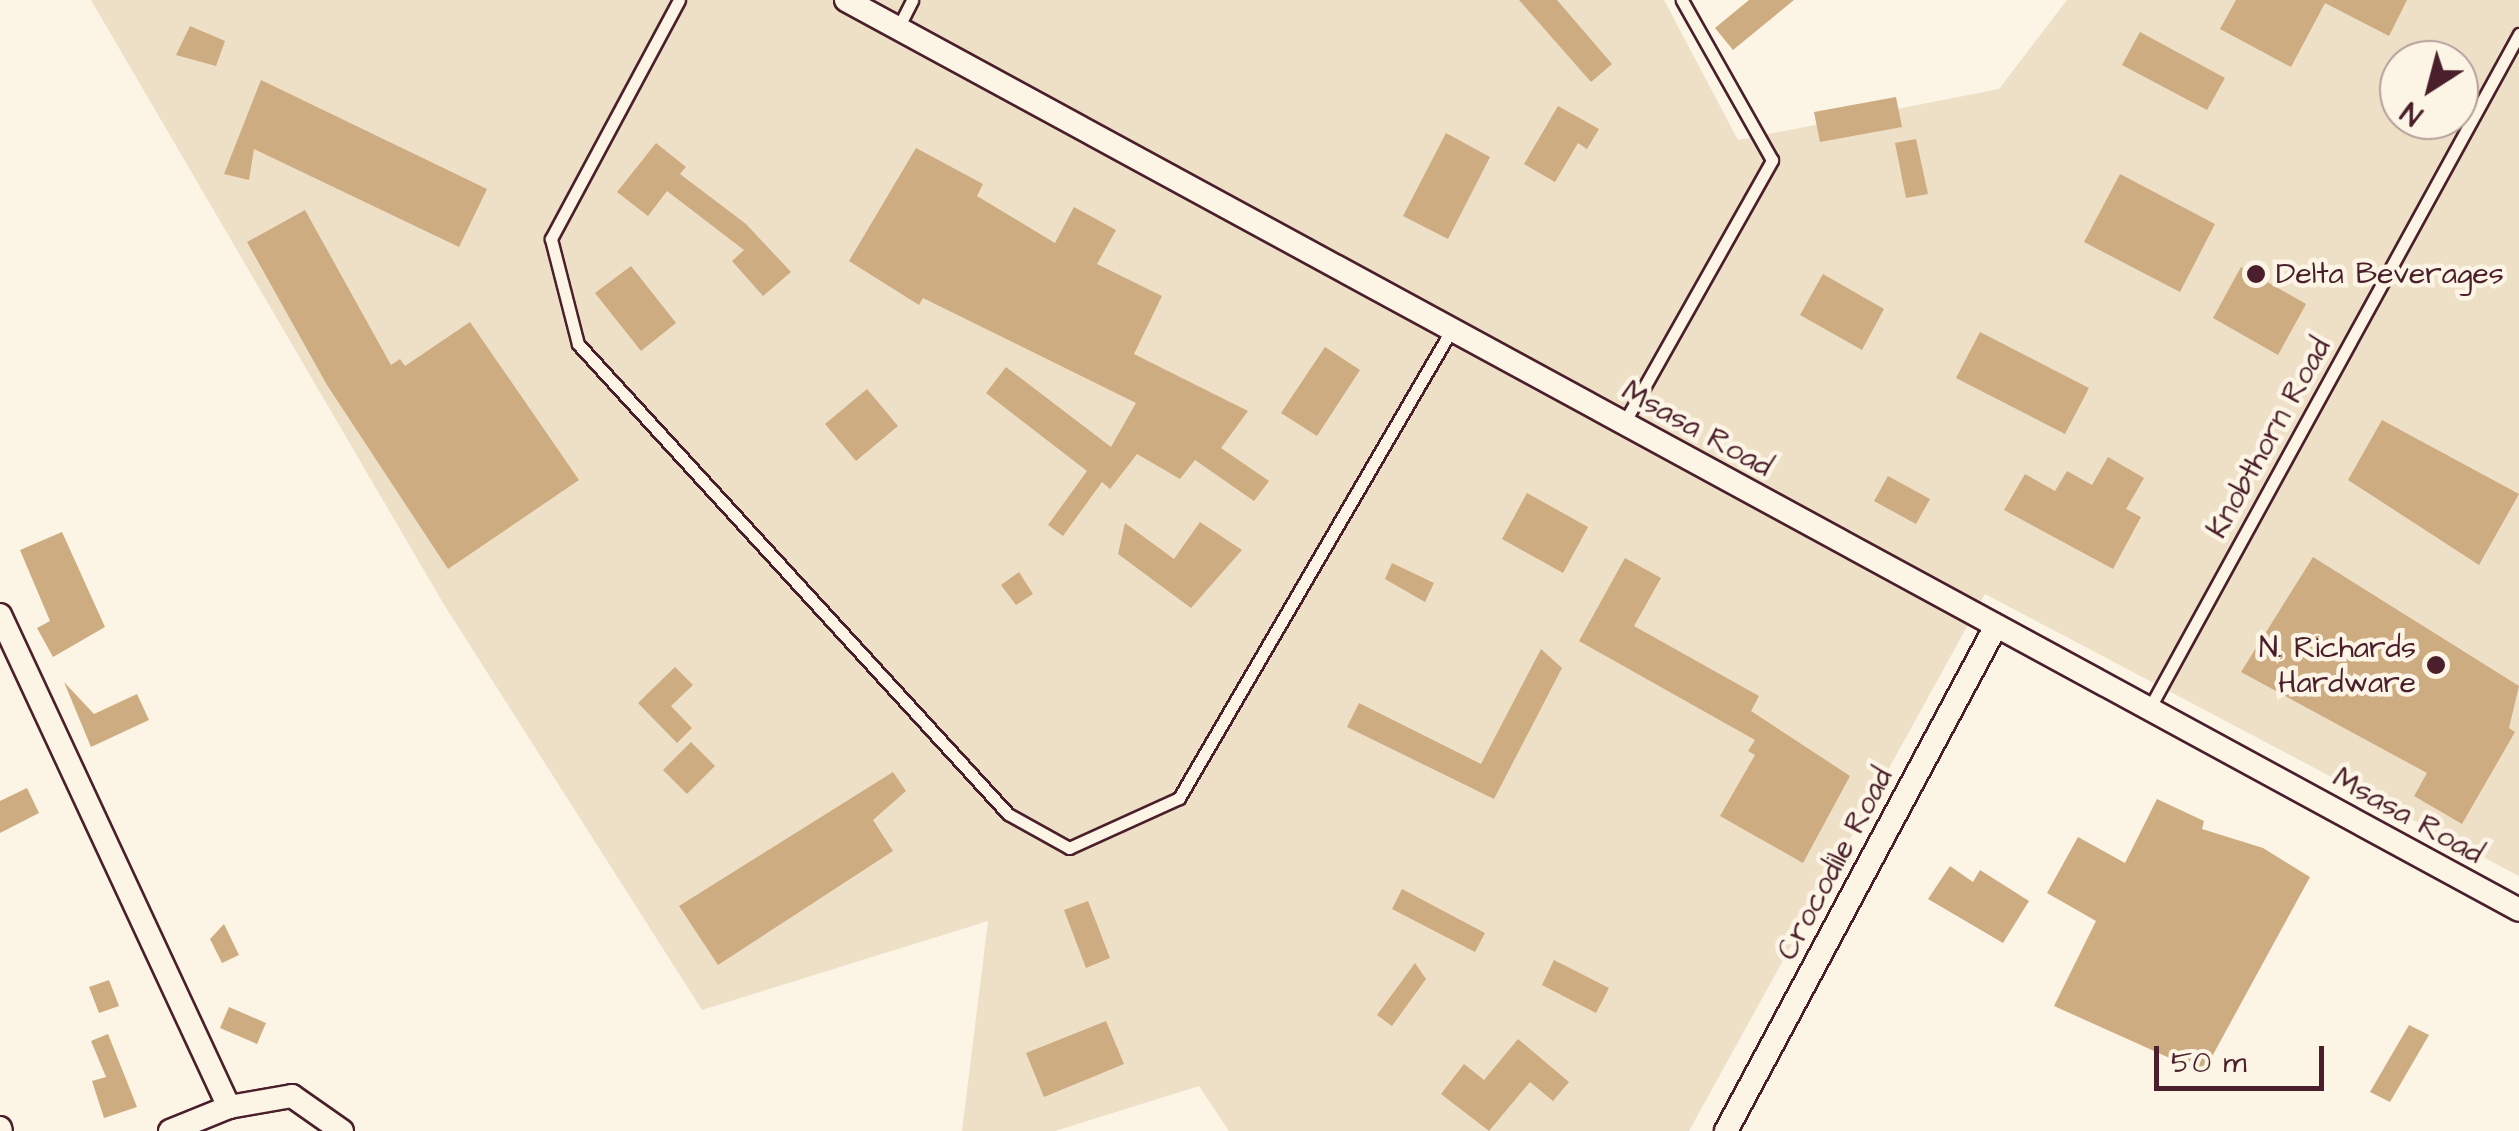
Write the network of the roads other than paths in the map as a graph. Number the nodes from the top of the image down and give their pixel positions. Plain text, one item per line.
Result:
1 (678, 0) edge
2 (846, 0) edge
3 (912, 0) edge
4 (1682, 0) edge
5 (898, 28) junction
6 (2519, 34) edge
7 (1452, 330) junction
8 (1624, 423) junction
9 (0, 615) edge
10 (1996, 626) junction
11 (2150, 709) junction
12 (2519, 910) edge
13 (229, 1106) junction
14 (170, 1131) edge
15 (342, 1131) edge
16 (1726, 1131) edge

1 - 7 lane
2 - 5 street, Msasa Road
3 - 5 lane
4 - 8 lane
5 - 7 street, Msasa Road
6 - 11 lane, Knobthorn Road
7 - 8 street, Msasa Road
8 - 10 street, Msasa Road
9 - 13 street
10 - 11 street, Msasa Road
10 - 16 street, Crocodile Road
11 - 12 street, Msasa Road
13 - 14 street
13 - 15 street

